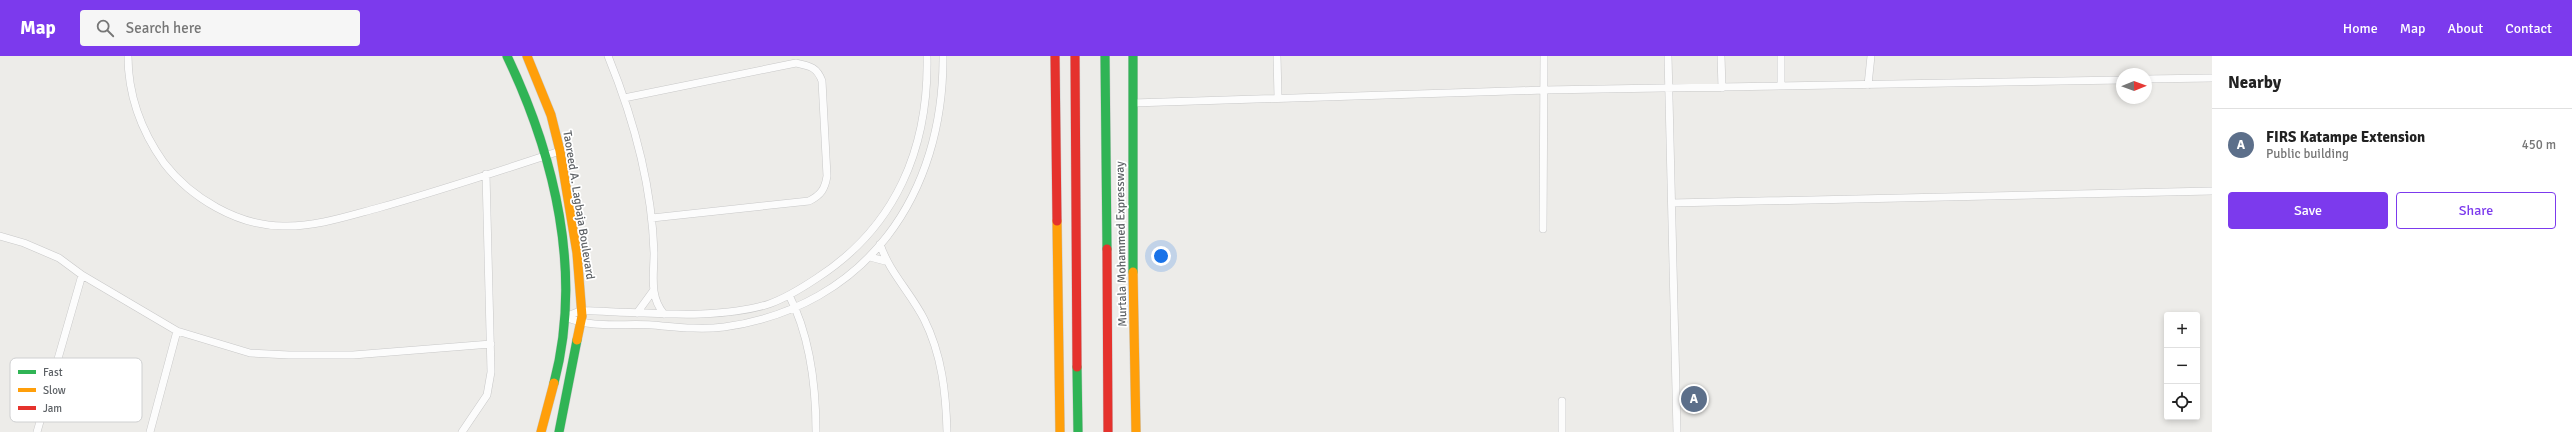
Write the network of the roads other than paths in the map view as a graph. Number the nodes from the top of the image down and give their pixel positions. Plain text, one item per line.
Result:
1 (128, 56) edge
2 (507, 56) edge
3 (527, 56) edge
4 (608, 56) edge
5 (927, 56) edge
6 (943, 56) edge
7 (1055, 56) edge
8 (1075, 56) edge
9 (1105, 56) edge
10 (1133, 56) edge
11 (1277, 56) edge
12 (1544, 56) edge
13 (1668, 56) edge
14 (1721, 56) edge
15 (1781, 56) edge
16 (1871, 56) edge
17 (2212, 78) edge
18 (2152, 79) edge
19 (2116, 80) edge
20 (1868, 85) junction
21 (1781, 86) junction
22 (1668, 88) junction
23 (1722, 88) junction
24 (1544, 90) junction
25 (1278, 97) junction
26 (624, 98) junction
27 (1133, 103) junction
28 (560, 151) junction
29 (545, 156) junction
30 (486, 174) junction
31 (2212, 191) edge
32 (1672, 204) junction
33 (652, 218) junction
34 (1543, 229) dead end
35 (0, 236) edge
36 (880, 244) junction
37 (870, 257) junction
38 (885, 261) junction
39 (82, 275) junction
40 (653, 291) junction
41 (789, 295) junction
42 (794, 306) junction
43 (581, 310) junction
44 (637, 313) junction
45 (664, 314) junction
46 (566, 317) junction
47 (581, 324) junction
48 (177, 331) junction
49 (491, 344) junction
50 (58, 358) edge
51 (1562, 401) dead end
52 (40, 422) edge
53 (37, 432) edge
54 (150, 432) edge
55 (462, 432) edge
56 (541, 432) edge
57 (559, 432) edge
58 (816, 432) edge
59 (947, 432) edge
60 (1060, 432) edge
61 (1078, 432) edge
62 (1108, 432) edge
63 (1136, 432) edge
64 (1562, 432) edge
65 (1677, 432) edge

1 - 30 street
2 - 29 main road, Taoreed A. Lagbaja Boulevard
3 - 28 main road, Taoreed A. Lagbaja Boulevard
4 - 26 street
5 - 41 street
6 - 36 street
7 - 60 main road
8 - 61 main road
9 - 62 main road, Murtala Mohammed Expressway
10 - 27 main road, Murtala Mohammed Expressway
11 - 25 street
12 - 24 street
13 - 22 street
14 - 23 street
15 - 21 street
16 - 20 street
17 - 18 street
19 - 20 street
20 - 21 street
21 - 23 street
22 - 23 street
22 - 24 street
22 - 32 street
24 - 25 street
24 - 34 street
25 - 27 street
26 - 33 street
26 - 33 street
27 - 63 main road, Murtala Mohammed Expressway
28 - 29 street
28 - 43 main road, Taoreed A. Lagbaja Boulevard
29 - 30 street
29 - 46 main road, Taoreed A. Lagbaja Boulevard
30 - 49 street
31 - 32 street
32 - 65 street
33 - 40 street
35 - 39 street
36 - 37 street
36 - 38 street
37 - 38 street
37 - 42 street
38 - 59 street
39 - 48 street
39 - 50 street
40 - 44 street
40 - 45 street
41 - 42 street
41 - 45 street
42 - 47 street
42 - 58 street
43 - 44 street
43 - 46 street
43 - 47 main road, Taoreed A. Lagbaja Boulevard
44 - 45 street
46 - 47 street
46 - 56 main road, Taoreed A. Lagbaja Boulevard
47 - 57 main road, Taoreed A. Lagbaja Boulevard
48 - 49 street
48 - 54 street
49 - 55 street
51 - 64 street
52 - 53 street

